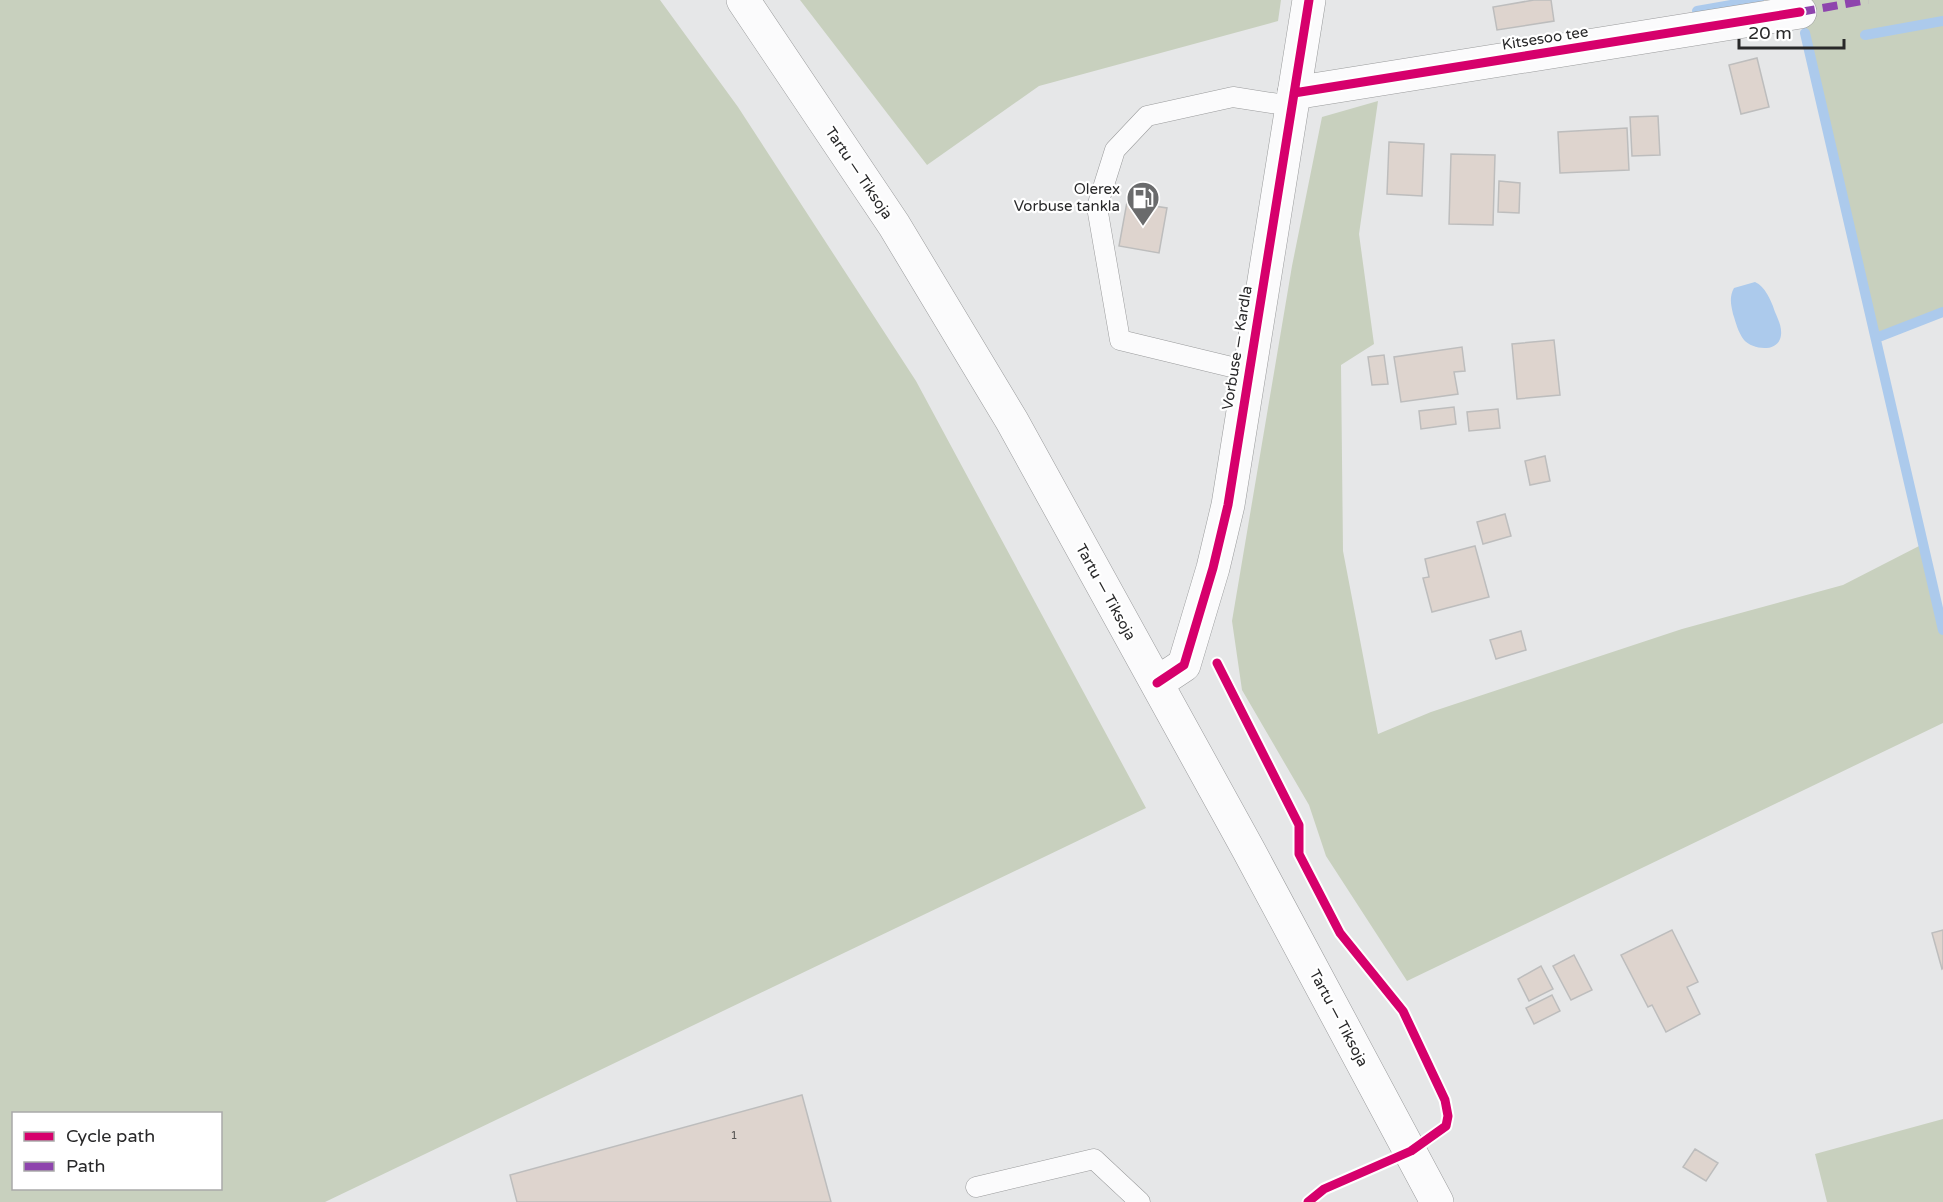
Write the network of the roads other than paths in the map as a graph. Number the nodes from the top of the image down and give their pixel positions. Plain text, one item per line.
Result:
1 (743, 0) edge
2 (1309, 0) edge
3 (1800, 12) dead end
4 (1293, 100) junction
5 (1248, 371) junction
6 (1156, 683) junction
7 (976, 1187) dead end
8 (1140, 1202) edge
9 (1437, 1202) edge

1 - 6 main road, Tartu — Tiksoja
2 - 4 main road, Vorbuse — Kardla
3 - 4 main road, Kitsesoo tee
4 - 5 main road, Vorbuse — Kardla
4 - 5 lane
5 - 6 main road, Vorbuse — Kardla
6 - 9 main road, Tartu — Tiksoja
7 - 8 lane

